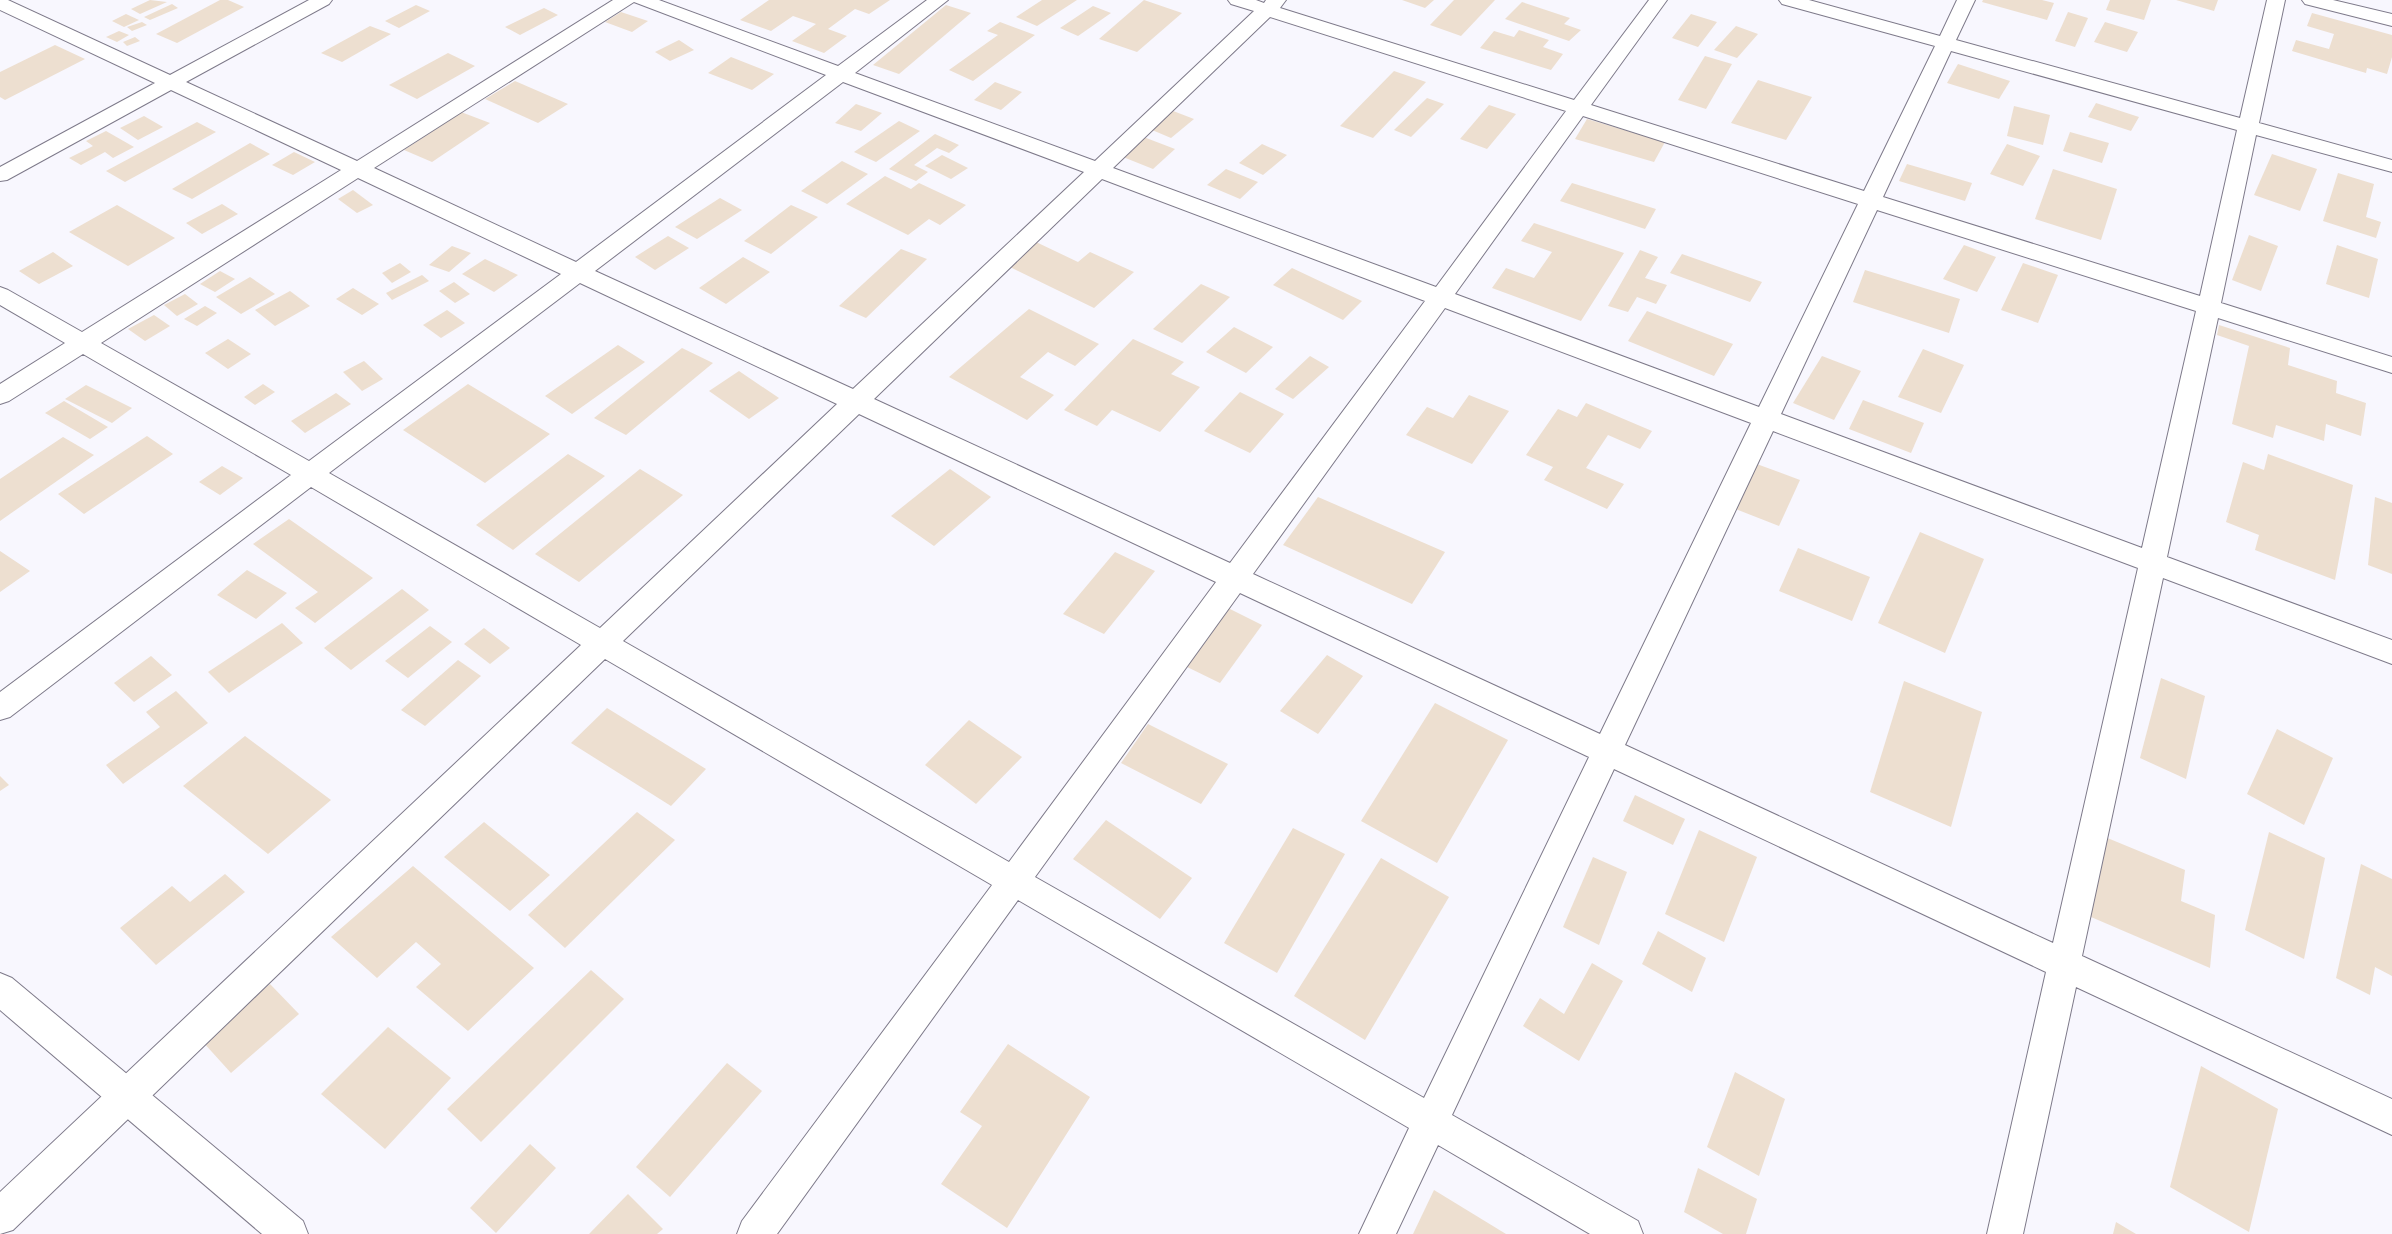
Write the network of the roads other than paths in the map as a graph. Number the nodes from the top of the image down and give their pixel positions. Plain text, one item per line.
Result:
1 (323, 0) edge
2 (626, 0) edge
3 (642, 0) edge
4 (939, 0) edge
5 (1237, 0) edge
6 (1658, 0) edge
7 (1788, 0) edge
8 (1966, 0) edge
9 (2276, 0) edge
10 (2311, 0) edge
11 (4, 3) edge
12 (1272, 5) edge
13 (2392, 20) edge
14 (1945, 43) junction
15 (840, 74) junction
16 (171, 82) junction
17 (1579, 108) junction
18 (2248, 127) junction
19 (2392, 166) edge
20 (358, 169) junction
21 (1098, 170) junction
22 (0, 175) edge
23 (1870, 200) junction
24 (578, 272) junction
25 (0, 295) edge
26 (1440, 297) junction
27 (2209, 307) junction
28 (82, 343) junction
29 (2392, 365) edge
30 (0, 395) edge
31 (856, 401) junction
32 (1766, 419) junction
33 (310, 474) junction
34 (2153, 563) junction
35 (1234, 578) junction
36 (602, 643) junction
37 (2392, 652) edge
38 (0, 708) edge
39 (1608, 751) junction
40 (1013, 881) junction
41 (2064, 964) junction
42 (0, 989) edge
43 (127, 1096) junction
44 (2392, 1117) edge
45 (1430, 1122) junction
46 (0, 1217) edge
47 (290, 1234) edge
48 (755, 1234) edge
49 (1377, 1234) edge
50 (1625, 1234) edge
51 (2005, 1234) edge

1 - 16 street
2 - 20 street
3 - 15 street
4 - 15 street
5 - 12 street
6 - 17 street
7 - 14 street
8 - 14 street
9 - 18 street
10 - 13 street
11 - 16 street
12 - 17 street
12 - 21 street
14 - 18 street
14 - 23 street
15 - 21 street
15 - 24 street
16 - 20 street
16 - 22 street
17 - 23 street
17 - 26 street
18 - 19 street
18 - 27 street
20 - 24 street
20 - 28 street
21 - 26 street
21 - 31 street
23 - 27 street
23 - 32 street
24 - 31 street
24 - 33 street
25 - 28 street
26 - 32 street
26 - 35 street
27 - 29 street
27 - 34 street
28 - 30 street
28 - 33 street
31 - 35 street
31 - 36 street
32 - 34 street
32 - 39 street
33 - 36 street
33 - 38 street
34 - 37 street
34 - 41 street
35 - 39 street
35 - 40 street
36 - 40 street
36 - 43 street
39 - 41 street
39 - 45 street
40 - 45 street
40 - 48 street
41 - 44 street
41 - 51 street
42 - 43 street
43 - 46 street
43 - 47 street
45 - 49 street
45 - 50 street

